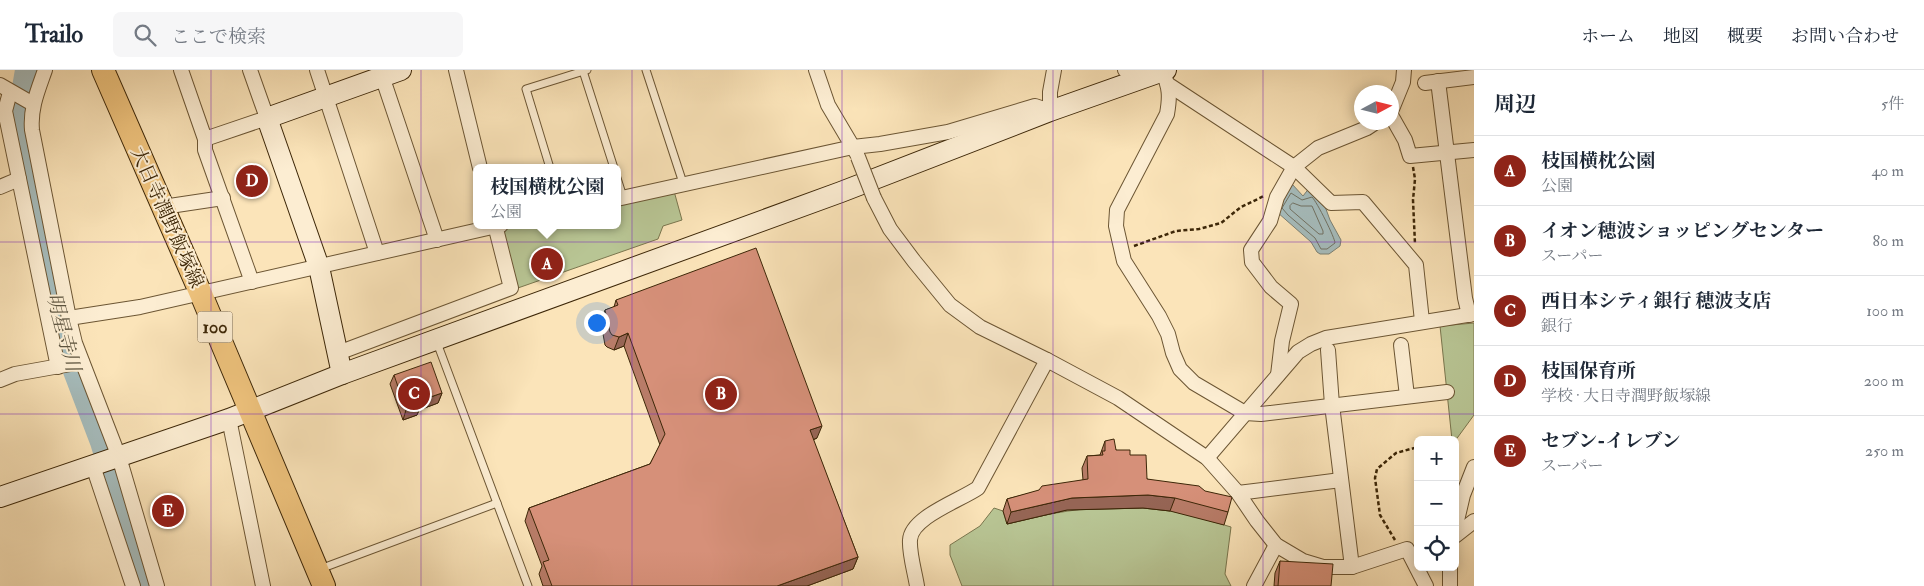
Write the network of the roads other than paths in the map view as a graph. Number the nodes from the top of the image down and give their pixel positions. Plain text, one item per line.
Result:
1 (45, 70) edge
2 (103, 70) edge
3 (181, 70) edge
4 (250, 70) edge
5 (317, 70) edge
6 (456, 70) edge
7 (585, 70) edge
8 (646, 70) edge
9 (1054, 70) edge
10 (1404, 70) edge
11 (821, 71) edge
12 (388, 72) edge
13 (1133, 74) edge
14 (1166, 75) edge
15 (1474, 77) edge
16 (3, 91) edge
17 (1399, 92) edge
18 (326, 96) junction
19 (33, 104) junction
20 (1050, 111) junction
21 (267, 118) junction
22 (1362, 130) edge
23 (1399, 130) edge
24 (205, 140) junction
25 (1474, 150) edge
26 (855, 152) junction
27 (1447, 153) junction
28 (479, 164) edge
29 (549, 164) edge
30 (613, 164) edge
31 (1294, 167) junction
32 (19, 179) junction
33 (683, 183) junction
34 (0, 187) edge
35 (223, 198) junction
36 (621, 198) edge
37 (163, 207) junction
38 (484, 229) edge
39 (498, 229) edge
40 (437, 240) junction
41 (377, 253) junction
42 (319, 267) junction
43 (252, 282) junction
44 (201, 294) junction
45 (1470, 298) edge
46 (1472, 315) edge
47 (69, 318) junction
48 (1422, 321) junction
49 (436, 340) junction
50 (1400, 344) dead end
51 (1328, 350) dead end
52 (338, 353) junction
53 (1047, 360) junction
54 (69, 365) junction
55 (342, 374) junction
56 (1278, 375) junction
57 (2, 376) edge
58 (1447, 392) dead end
59 (1407, 396) junction
60 (1332, 405) junction
61 (250, 410) junction
62 (1245, 413) junction
63 (229, 419) junction
64 (1207, 458) junction
65 (106, 461) junction
66 (1474, 467) edge
67 (1341, 480) junction
68 (1238, 493) junction
69 (0, 497) edge
70 (498, 503) junction
71 (1474, 521) edge
72 (1456, 526) edge
73 (1459, 533) edge
74 (1276, 545) junction
75 (1352, 567) junction
76 (1450, 571) edge
77 (321, 578) edge
78 (133, 586) edge
79 (157, 586) edge
80 (263, 586) edge
81 (528, 586) edge
82 (917, 586) edge
83 (1254, 586) edge
84 (1426, 586) edge
85 (1450, 586) edge

1 - 19 street
2 - 37 main road, 大日寺潤野飯塚線 / 100
3 - 24 street
4 - 21 street
5 - 18 street
6 - 28 street
7 - 29 lane
7 - 30 lane
8 - 33 lane
9 - 20 street
10 - 17 street
11 - 26 street
12 - 18 street
12 - 40 street
13 - 14 street
13 - 20 street
14 - 31 street
14 - 62 street
15 - 27 street
16 - 19 street
16 - 32 street
18 - 21 street
18 - 41 street
19 - 47 street
20 - 26 street
20 - 49 street
21 - 24 street
21 - 42 street
22 - 31 street
23 - 27 street
24 - 35 street
25 - 27 street
26 - 33 street
26 - 53 street, bridge
27 - 45 street
31 - 48 street
31 - 56 street
32 - 34 street
32 - 54 street
33 - 36 street
35 - 37 street
35 - 43 street
37 - 44 main road, 大日寺潤野飯塚線 / 100
38 - 40 street
39 - 52 street
40 - 41 street
41 - 42 street
42 - 43 street
42 - 52 street
43 - 44 street
44 - 47 street
44 - 61 main road, 大日寺潤野飯塚線 / 100
45 - 46 street
46 - 48 street
47 - 54 street
48 - 56 street
49 - 55 street
49 - 70 lane
50 - 59 street
51 - 60 street
52 - 55 street
53 - 64 street
53 - 82 street
54 - 57 street
54 - 65 street
55 - 61 street
56 - 62 street
58 - 59 street
59 - 60 street
60 - 62 street
60 - 67 street
61 - 63 street
61 - 77 main road, 大日寺潤野飯塚線 / 100
62 - 64 street
63 - 65 street
63 - 80 street
64 - 68 street
65 - 69 street
65 - 78 street
65 - 79 street
66 - 72 street
67 - 68 street
67 - 75 street
68 - 74 street
70 - 77 lane
70 - 81 lane
71 - 73 street
74 - 75 street
74 - 83 street
75 - 84 street
76 - 85 street

